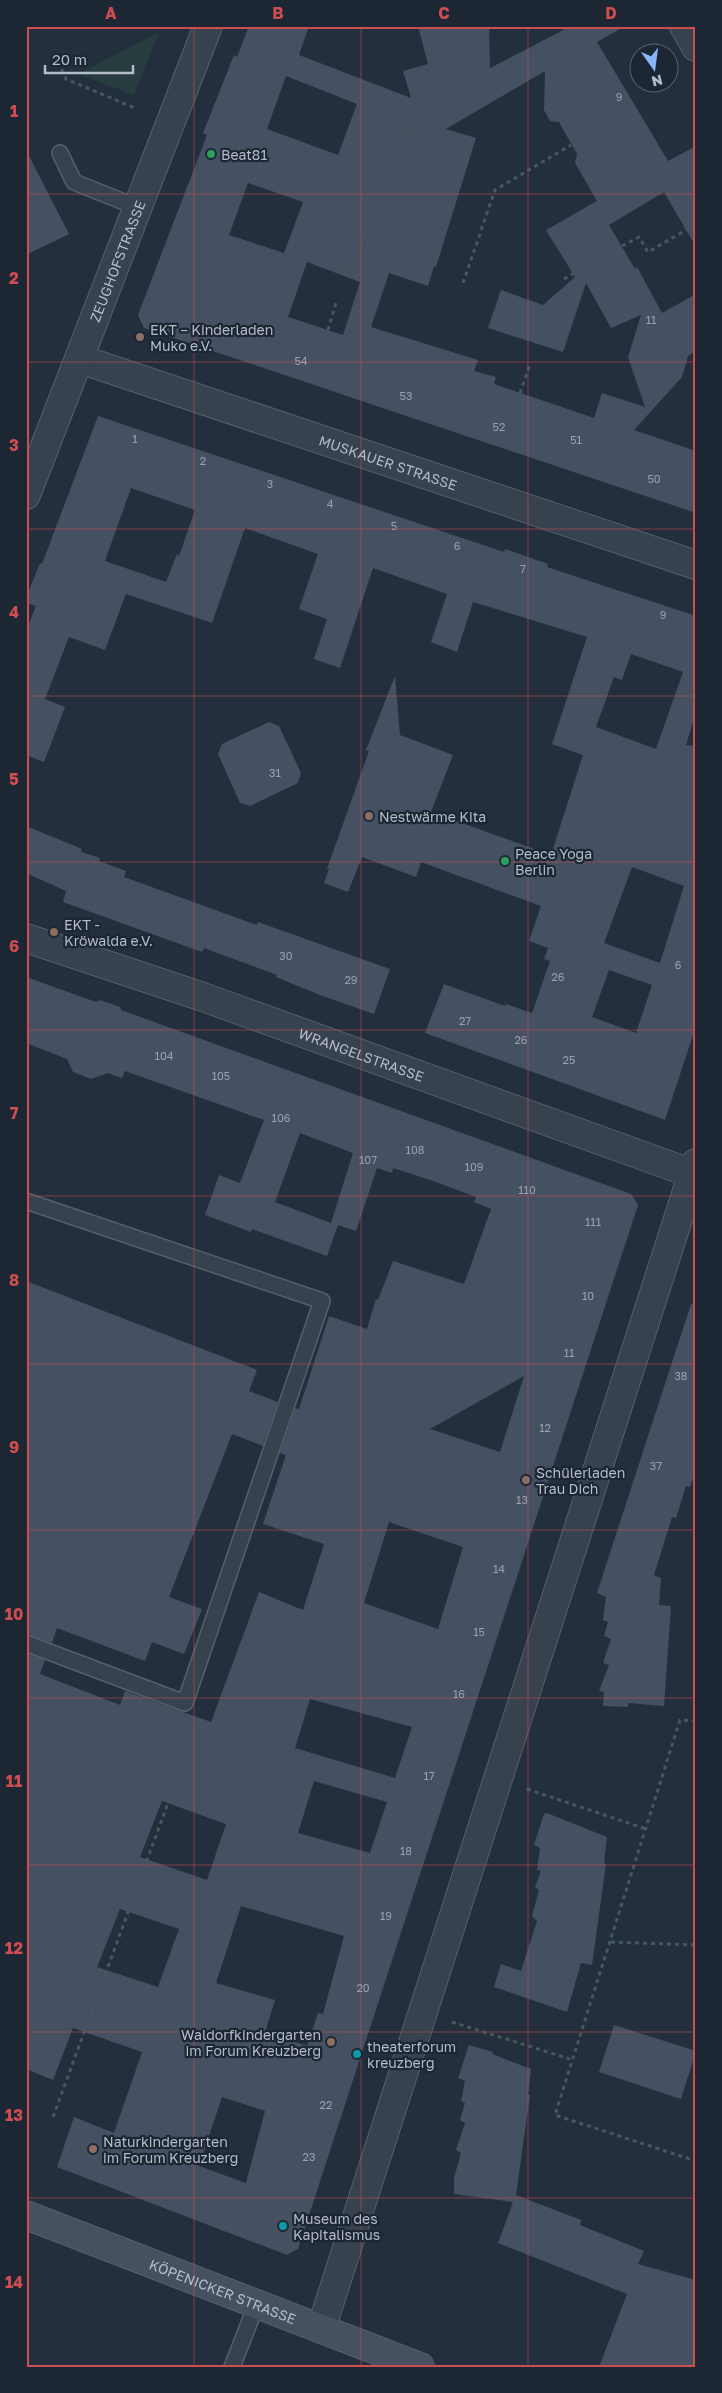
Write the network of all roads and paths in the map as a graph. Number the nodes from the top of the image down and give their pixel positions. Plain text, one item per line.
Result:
1 (208, 26) edge
2 (684, 26) edge
3 (696, 47) edge
4 (58, 62) dead end
5 (138, 109) dead end
6 (402, 132) dead end
7 (571, 145) dead end
8 (60, 153) dead end
9 (406, 172) dead end
10 (139, 208) junction
11 (366, 230) dead end
12 (686, 230) dead end
13 (622, 246) dead end
14 (341, 266) dead end
15 (574, 273) dead end
16 (564, 279) dead end
17 (463, 283) dead end
18 (336, 303) dead end
19 (328, 330) dead end
20 (80, 359) junction
21 (530, 364) dead end
22 (520, 393) dead end
23 (26, 495) edge
24 (696, 565) edge
25 (26, 938) edge
26 (695, 1171) edge
27 (26, 1201) edge
28 (28, 1644) dead end
29 (185, 1704) junction
30 (696, 1720) edge
31 (527, 1790) dead end
32 (646, 1828) junction
33 (611, 1942) junction
34 (696, 1945) edge
35 (452, 2022) dead end
36 (572, 2060) junction
37 (53, 2117) dead end
38 (696, 2161) edge
39 (26, 2215) edge
40 (257, 2303) junction
41 (321, 2329) junction
42 (232, 2367) edge
43 (420, 2367) edge

1 - 10 street, ZEUGHOFSTRASSE
2 - 3 street
4 - 5 path
6 - 9 path
7 - 17 path
8 - 10 lane
10 - 20 street, ZEUGHOFSTRASSE
11 - 14 path
12 - 13 path
15 - 16 path
18 - 19 path
20 - 23 street, ZEUGHOFSTRASSE
20 - 24 street, MUSKAUER STRASSE
21 - 22 path
25 - 26 street, WRANGELSTRASSE
26 - 41 street
27 - 29 lane
28 - 29 lane
29 - 37 path
30 - 32 path
31 - 32 path
32 - 33 path
33 - 34 path
33 - 36 path
35 - 36 path
36 - 38 path
39 - 40 main road, KÖPENICKER STRASSE
40 - 41 main road, KÖPENICKER STRASSE
40 - 42 lane
41 - 43 main road, KÖPENICKER STRASSE

